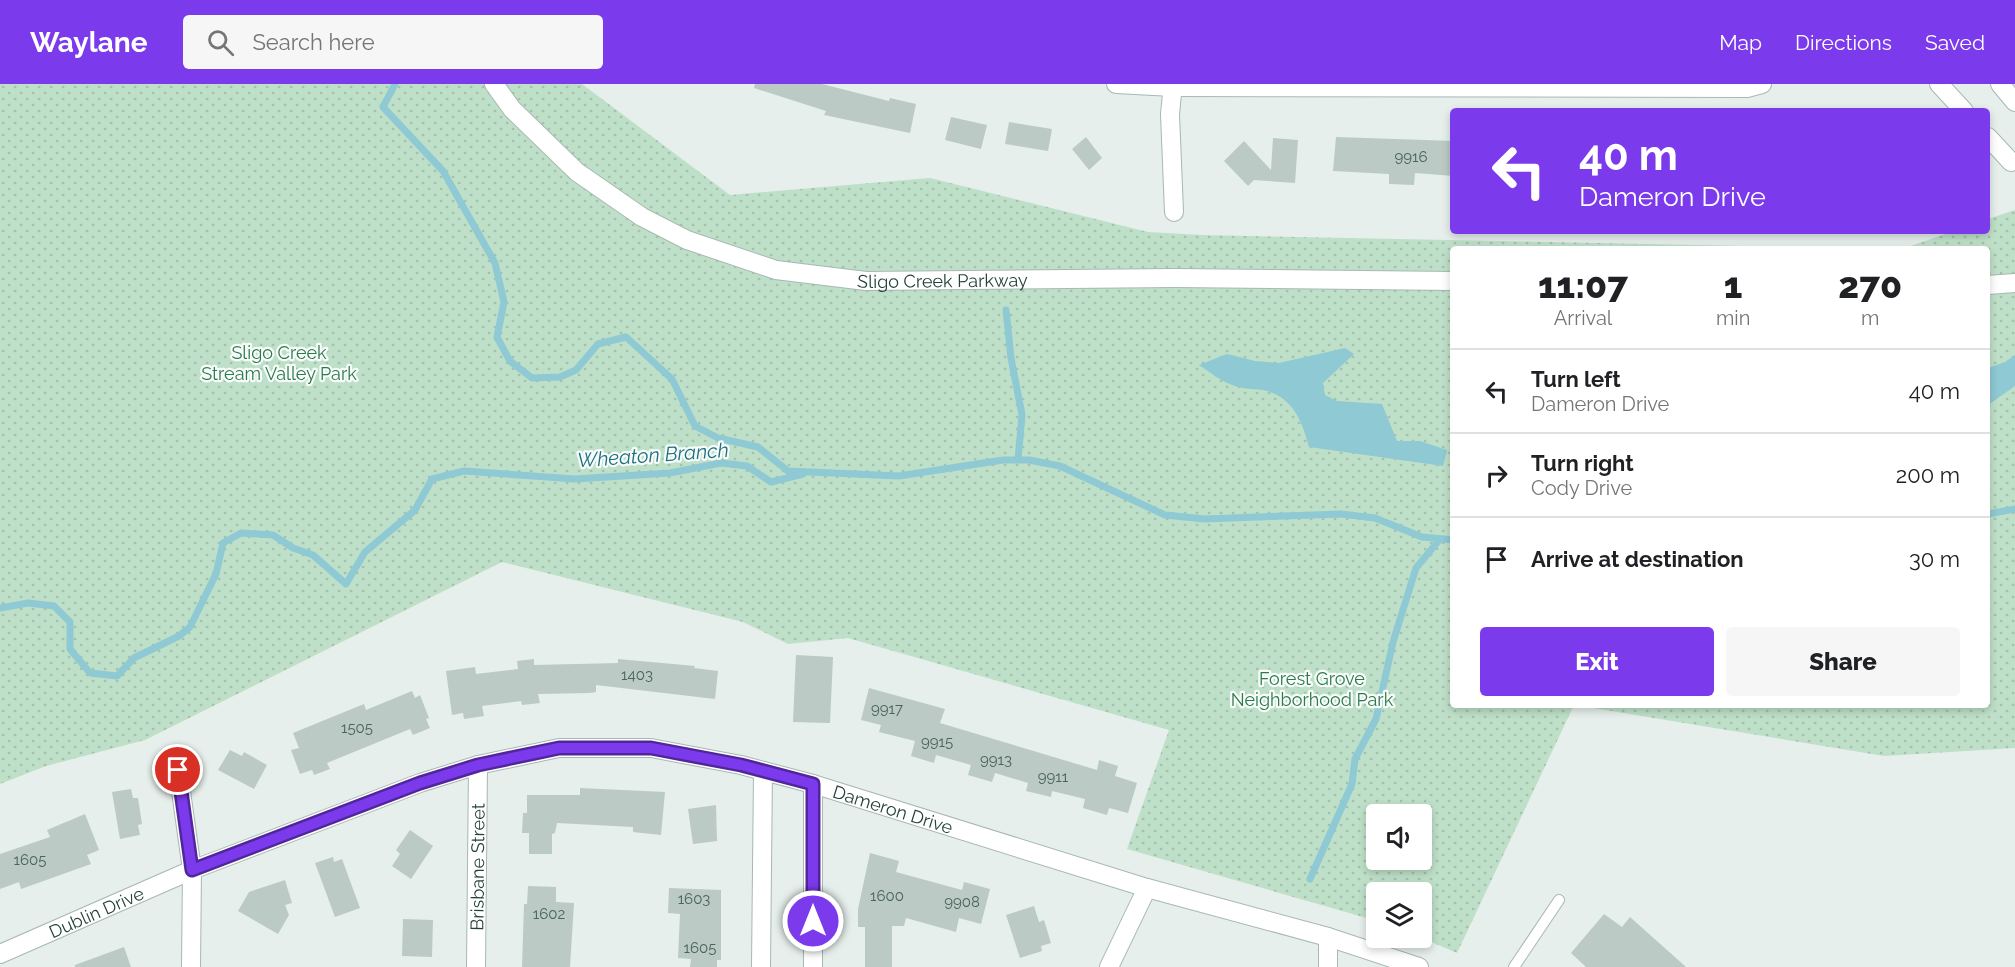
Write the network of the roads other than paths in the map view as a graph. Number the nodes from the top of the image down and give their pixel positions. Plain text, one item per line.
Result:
1 (494, 84) edge
2 (1116, 84) edge
3 (1762, 84) edge
4 (1939, 84) edge
5 (2000, 84) edge
6 (1173, 85) edge
7 (2015, 102) edge
8 (1961, 108) edge
9 (1990, 139) edge
10 (2011, 162) dead end
11 (1174, 212) dead end
12 (1450, 281) edge
13 (2015, 283) edge
14 (1990, 285) edge
15 (478, 765) junction
16 (178, 770) dead end
17 (763, 771) junction
18 (813, 784) junction
19 (192, 870) junction
20 (1147, 888) junction
21 (1559, 900) dead end
22 (1328, 937) junction
23 (0, 954) edge
24 (191, 967) edge
25 (476, 967) edge
26 (761, 967) edge
27 (813, 967) edge
28 (1109, 967) edge
29 (1328, 967) edge
30 (1419, 967) edge
31 (1514, 967) edge

1 - 12 street, Sligo Creek Parkway
2 - 6 street
3 - 6 street
4 - 8 street
5 - 7 street
6 - 11 street
9 - 10 street
13 - 14 street
15 - 17 street, Dameron Drive
15 - 19 street, Dameron Drive
15 - 25 street, Brisbane Street
16 - 19 street
17 - 18 street, Dameron Drive
17 - 26 street
18 - 20 street, Dameron Drive
18 - 27 street
19 - 23 street, Dublin Drive
19 - 24 street
20 - 22 street, Dameron Drive
20 - 28 street
21 - 31 lane
22 - 29 street
22 - 30 street, Dameron Drive

